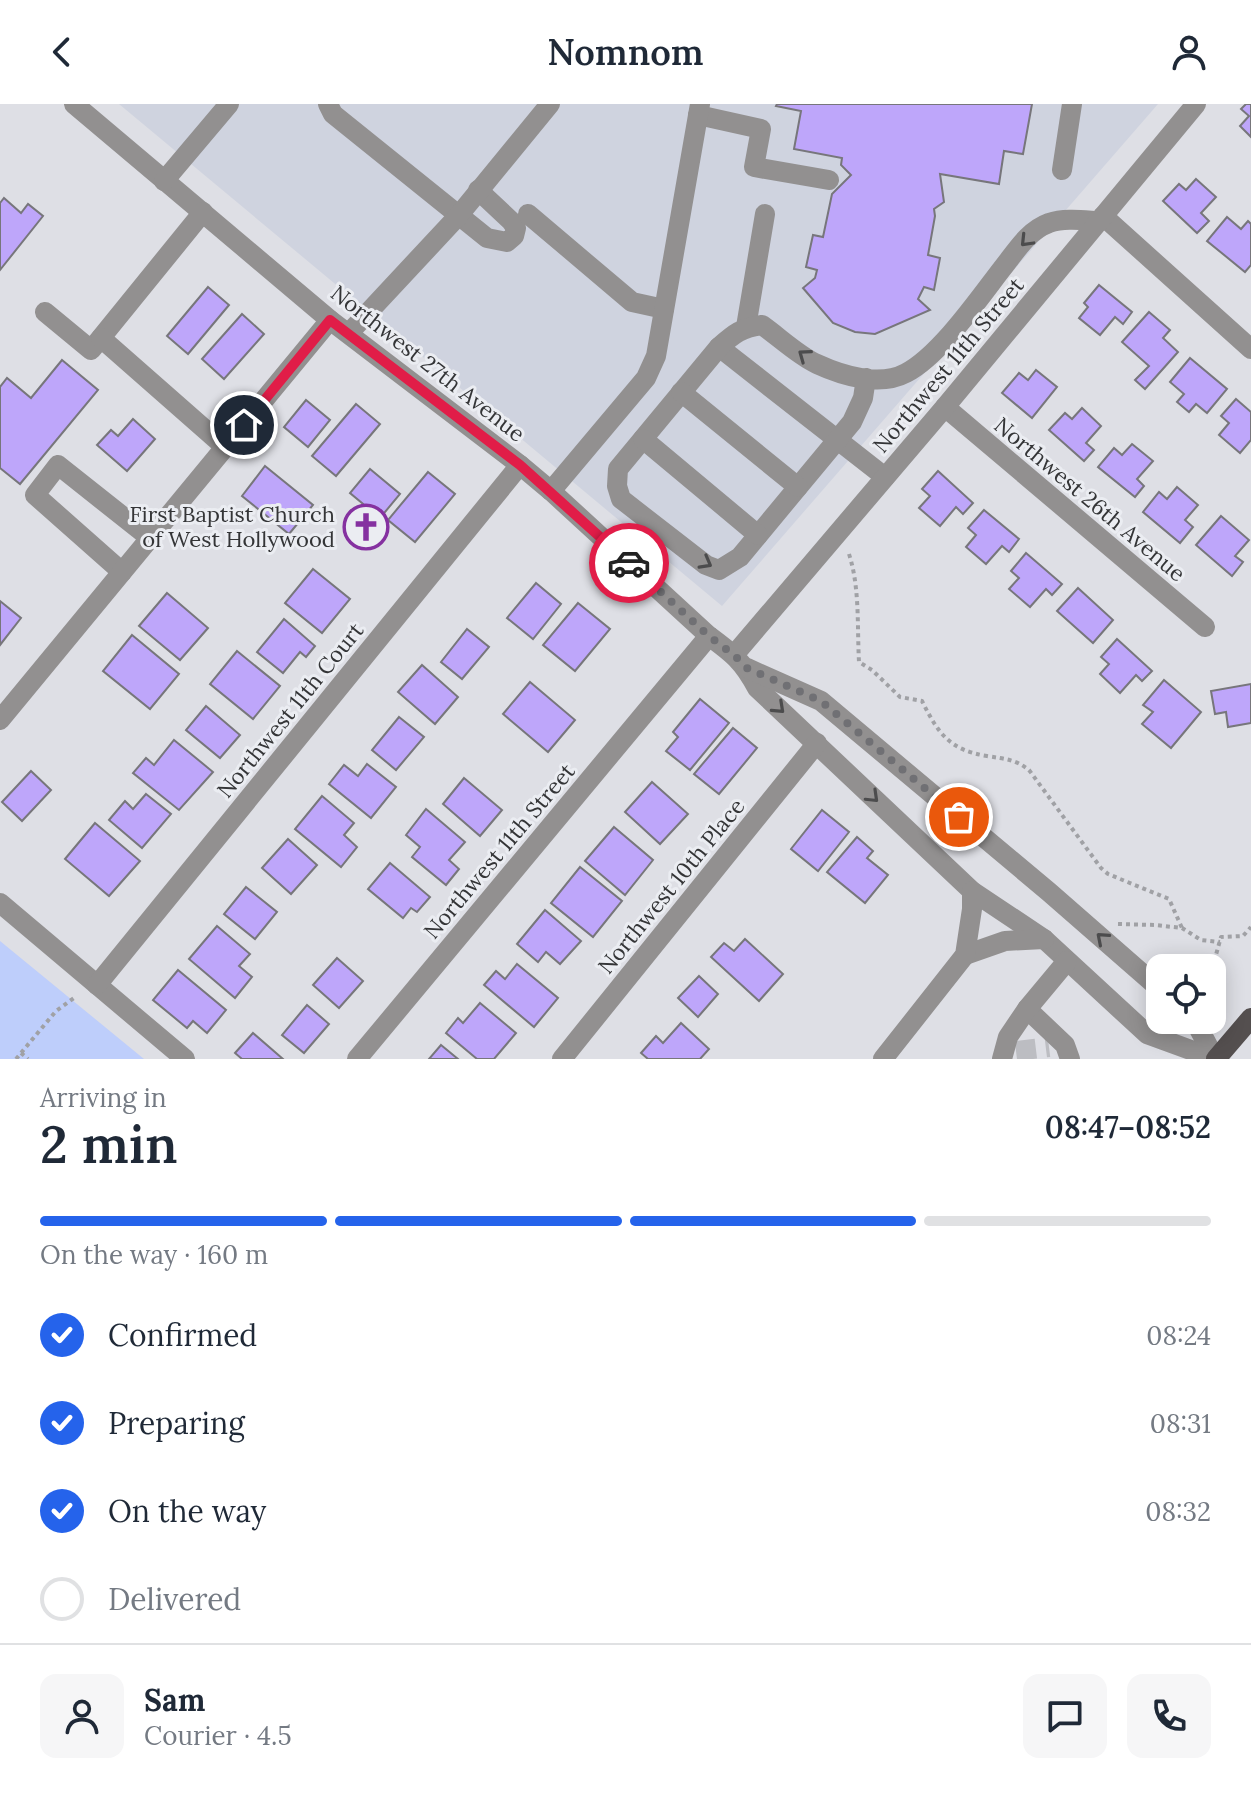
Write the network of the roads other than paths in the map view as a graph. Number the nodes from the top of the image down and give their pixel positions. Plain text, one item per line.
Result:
1 (74, 104) edge
2 (229, 104) edge
3 (328, 104) edge
4 (550, 104) edge
5 (1072, 104) edge
6 (1196, 104) edge
7 (699, 110) edge
8 (1062, 170) dead end
9 (829, 180) dead end
10 (164, 181) junction
11 (478, 190) junction
12 (203, 212) junction
13 (528, 214) dead end
14 (765, 214) dead end
15 (459, 215) junction
16 (1100, 218) junction
17 (664, 309) junction
18 (45, 312) dead end
19 (330, 320) junction
20 (746, 327) junction
21 (349, 333) junction
22 (101, 338) junction
23 (719, 347) junction
24 (1251, 349) edge
25 (866, 378) junction
26 (681, 392) junction
27 (945, 407) junction
28 (643, 439) junction
29 (838, 440) junction
30 (225, 447) junction
31 (520, 465) junction
32 (885, 477) junction
33 (798, 487) junction
34 (551, 491) junction
35 (758, 535) junction
36 (150, 538) junction
37 (122, 572) junction
38 (1205, 627) dead end
39 (709, 636) junction
40 (740, 662) junction
41 (0, 720) edge
42 (817, 743) junction
43 (972, 891) junction
44 (0, 903) edge
45 (1044, 939) junction
46 (965, 955) junction
47 (1067, 961) junction
48 (1146, 977) edge
49 (97, 985) junction
50 (1027, 1009) junction
51 (1251, 1018) edge
52 (1202, 1034) edge
53 (1061, 1050) edge
54 (1007, 1054) edge
55 (185, 1059) edge
56 (357, 1059) edge
57 (562, 1059) edge
58 (883, 1059) edge
59 (1215, 1059) edge

1 - 10 street, Northwest 27th Avenue
2 - 10 street
3 - 15 street
4 - 11 street
5 - 8 street
6 - 16 street, Northwest 11th Street
7 - 9 street
7 - 17 street
10 - 12 street, Northwest 27th Avenue
11 - 15 street
11 - 15 street
12 - 19 street, Northwest 27th Avenue
12 - 22 street
13 - 17 street
14 - 20 street
15 - 21 street
16 - 24 street
16 -> 25 street
16 - 27 street, Northwest 11th Street
17 - 34 street
18 - 22 street
19 - 21 street, Northwest 27th Avenue
19 - 30 street
20 - 23 street
25 -> 20 street
21 - 31 street, Northwest 27th Avenue
22 - 30 street
23 - 26 street
23 - 29 street
25 - 29 street
26 - 28 street
26 - 33 street
27 - 32 street, Northwest 11th Street
27 - 38 street, Northwest 26th Avenue
28 - 35 street
28 -> 35 street
29 - 32 street
29 - 33 street
30 - 36 street
31 - 34 street, Northwest 27th Avenue
31 - 49 street, Northwest 11th Court
32 - 40 street, Northwest 11th Street
33 - 35 street
34 - 39 street, Northwest 27th Avenue
36 - 37 street
36 - 37 street
37 - 41 street
39 - 40 street, Northwest 27th Avenue
39 - 56 street, Northwest 11th Street
40 -> 42 street, Northwest 27th Avenue
48 -> 40 street, Northwest 27th Avenue
42 -> 43 street, Northwest 27th Avenue
42 - 57 street, Northwest 10th Place
43 - 45 street, Northwest 27th Avenue
43 - 46 street
44 - 49 street
45 - 46 street
45 - 47 street, Northwest 27th Avenue
46 - 58 street
47 - 50 street
47 - 59 street, Northwest 27th Avenue
49 - 55 street
50 - 53 street
50 - 54 street
51 - 59 main road
52 - 59 street

